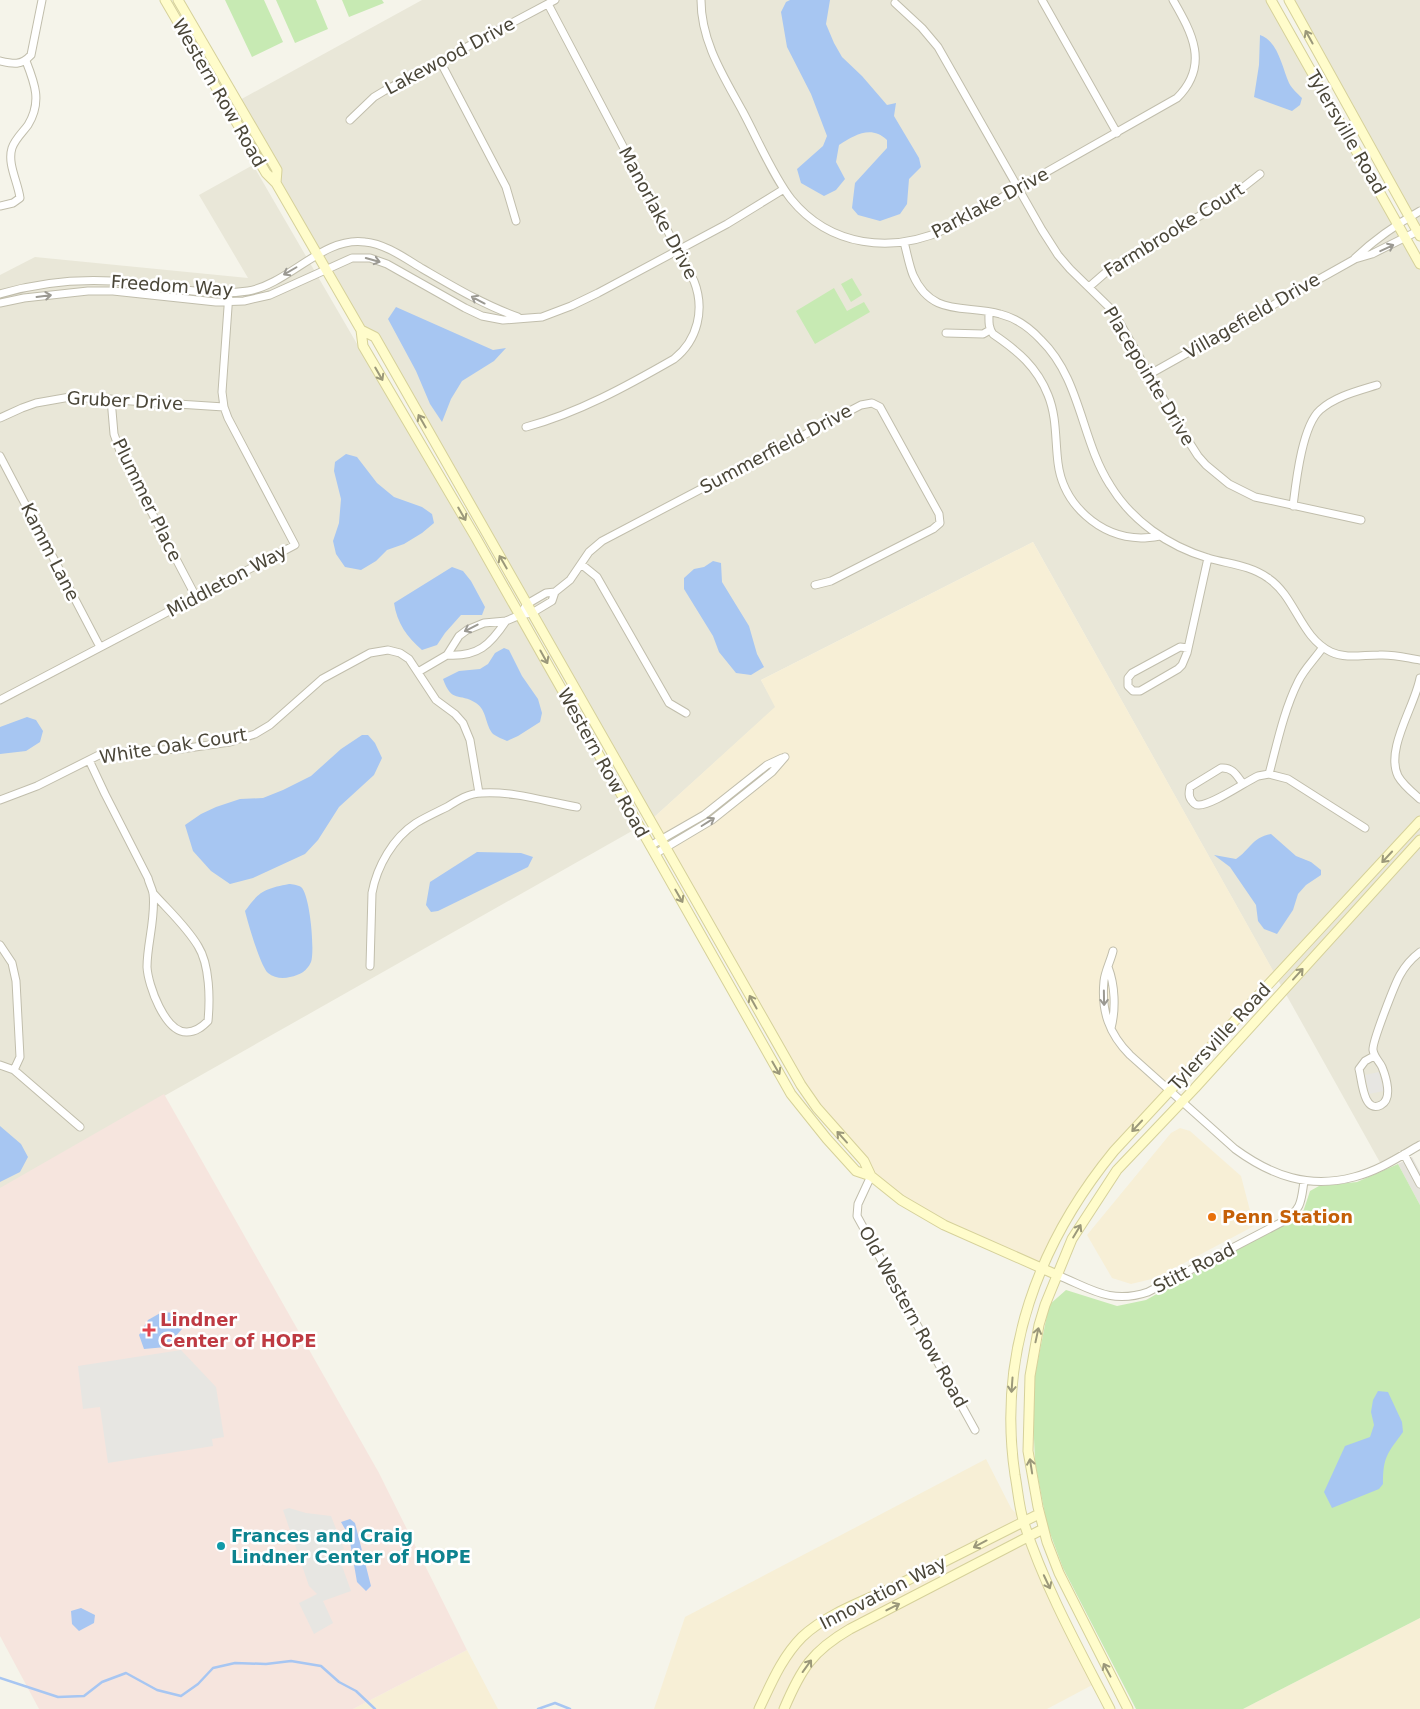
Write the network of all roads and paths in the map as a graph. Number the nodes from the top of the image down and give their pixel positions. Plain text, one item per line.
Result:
1 (42, 0) edge
2 (165, 0) edge
3 (178, 0) edge
4 (555, 0) edge
5 (701, 0) edge
6 (1042, 0) edge
7 (1173, 0) edge
8 (1271, 0) edge
9 (1289, 0) edge
10 (896, 3) dead end
11 (548, 4) junction
12 (0, 61) edge
13 (26, 61) junction
14 (440, 61) junction
15 (350, 120) dead end
16 (1117, 133) junction
17 (1260, 174) dead end
18 (276, 182) junction
19 (1018, 188) junction
20 (784, 189) junction
21 (0, 206) edge
22 (1420, 211) edge
23 (1410, 217) junction
24 (516, 221) dead end
25 (1398, 224) junction
26 (1419, 233) edge
27 (1406, 238) junction
28 (904, 242) junction
29 (678, 250) junction
30 (319, 254) junction
31 (1355, 259) junction
32 (1420, 264) edge
33 (324, 270) junction
34 (1089, 287) junction
35 (16, 289) junction
36 (228, 292) junction
37 (0, 294) edge
38 (18, 299) junction
39 (229, 302) junction
40 (0, 303) edge
41 (989, 312) junction
42 (523, 319) junction
43 (361, 330) junction
44 (990, 330) junction
45 (946, 333) dead end
46 (1150, 374) junction
47 (1377, 385) dead end
48 (111, 398) junction
49 (224, 407) junction
50 (0, 418) edge
51 (526, 427) dead end
52 (0, 456) edge
53 (1293, 506) junction
54 (1361, 520) dead end
55 (1160, 536) junction
56 (1208, 558) junction
57 (581, 564) junction
58 (815, 584) dead end
59 (555, 592) junction
60 (196, 597) junction
61 (527, 604) junction
62 (532, 613) junction
63 (520, 615) junction
64 (506, 621) junction
65 (100, 647) junction
66 (1188, 648) junction
67 (1323, 648) junction
68 (447, 655) junction
69 (1420, 660) edge
70 (418, 672) junction
71 (1420, 678) edge
72 (1, 697) edge
73 (686, 713) dead end
74 (89, 760) junction
75 (1269, 774) junction
76 (1243, 784) junction
77 (479, 793) junction
78 (1420, 799) edge
79 (0, 800) edge
80 (577, 808) dead end
81 (1420, 821) edge
82 (1365, 828) dead end
83 (1420, 840) edge
84 (664, 844) junction
85 (652, 850) junction
86 (153, 893) junction
87 (0, 945) edge
88 (1113, 951) dead end
89 (1420, 952) edge
90 (370, 966) dead end
91 (1374, 1056) junction
92 (0, 1065) edge
93 (14, 1070) junction
94 (1170, 1090) junction
95 (1183, 1101) junction
96 (80, 1127) dead end
97 (1420, 1145) edge
98 (1404, 1154) junction
99 (871, 1176) junction
100 (1304, 1181) junction
101 (1420, 1184) edge
102 (1041, 1268) junction
103 (1057, 1275) junction
104 (975, 1430) dead end
105 (1039, 1514) junction
106 (1024, 1522) junction
107 (1043, 1529) junction
108 (1029, 1537) junction
109 (759, 1709) edge
110 (784, 1709) edge
111 (1110, 1709) edge
112 (1128, 1709) edge

1 - 13 street
2 - 18 main road, Western Row Road
3 - 18 main road, Western Row Road
4 - 11 street, Lakewood Drive
5 - 20 street, Parklake Drive
6 - 16 street
7 - 16 street, Parklake Drive
8 - 25 main road, Tylersville Road
23 -> 9 main road, Tylersville Road
10 - 19 street, Placepointe Drive
11 - 14 street, Lakewood Drive
11 - 29 street, Manorlake Drive
12 - 13 street
13 - 21 street
14 - 15 street, Lakewood Drive
14 - 24 street
16 - 19 street, Parklake Drive
17 - 34 street, Farmbrooke Court
18 - 30 main road, Western Row Road
19 - 28 street, Parklake Drive
19 - 34 street, Placepointe Drive
20 - 28 street, Parklake Drive
20 - 29 street, Freedom Way
22 - 23 street, Villagefield Drive
23 - 25 street, Villagefield Drive
23 - 26 main road, Tylersville Road
25 - 27 main road, Tylersville Road
25 - 31 street, Villagefield Drive
26 - 27 street, Villagefield Drive
31 -> 27 street, Villagefield Drive
27 - 32 main road, Tylersville Road
28 - 41 street
29 - 42 street, Freedom Way
29 - 51 street, Manorlake Drive
30 - 33 main road, Western Row Road
30 -> 36 street, Freedom Way
42 -> 30 street, Freedom Way
31 - 46 street, Villagefield Drive
33 - 39 street, Freedom Way
33 -> 42 street, Freedom Way
33 - 43 main road, Western Row Road
34 - 46 street, Placepointe Drive
35 - 36 street, Freedom Way
35 - 37 street, Freedom Way
35 - 38 street
36 - 39 street, Middleton Way
38 -> 39 street, Freedom Way
38 - 40 street, Freedom Way
39 - 49 street, Middleton Way
41 - 44 street
41 - 55 street
61 -> 43 main road, Western Row Road
43 -> 63 main road, Western Row Road
44 - 45 street
44 - 55 street
46 - 53 street, Placepointe Drive
47 - 53 street
48 - 49 street, Gruber Drive
48 - 50 street, Gruber Drive
48 - 60 street, Plummer Place
49 - 60 street, Middleton Way
52 - 65 street, Kamm Lane
53 - 54 street, Placepointe Drive
55 - 56 street
56 - 66 street
56 - 67 street
57 - 58 street, Summerfield Drive
57 - 59 street, Summerfield Drive
57 - 73 street
59 - 61 street, Summerfield Drive
59 - 62 street, Summerfield Drive
60 - 65 street, Middleton Way
61 - 62 main road, Western Row Road
61 - 63 street
62 - 63 street, Summerfield Drive
62 - 84 main road, Western Row Road
63 - 64 street, Summerfield Drive
63 -> 85 main road, Western Row Road
64 - 68 street
64 -> 68 street
65 - 72 street, Middleton Way
66 - 66 street
67 - 69 street
67 - 75 street
68 - 70 street
70 - 74 street, White Oak Court
70 - 77 street, White Oak Court
71 - 78 street
74 - 79 street, White Oak Court
74 - 86 street
75 - 76 street
75 - 82 street
76 - 76 street
77 - 80 street
77 - 90 street
81 -> 94 main road, Tylersville Road
95 -> 83 main road, Tylersville Road
84 -> 84 street
84 - 85 street
99 -> 84 main road, Western Row Road
85 -> 99 main road, Western Row Road
86 - 86 street
87 - 93 street
88 - 94 street
89 - 91 street
91 - 91 street
92 - 93 street
93 - 96 street
94 - 95 street
94 -> 102 main road, Tylersville Road
95 - 100 street
103 -> 95 main road, Tylersville Road
97 - 98 street
98 - 100 street
98 - 101 street
99 - 102 main road, Western Row Road
99 - 104 street, Old Western Row Road
100 - 103 street, Stitt Road
102 - 103 main road, Western Row Road
102 -> 106 main road
105 -> 103 main road
105 - 106 main road, Innovation Way
105 - 107 main road
106 - 108 main road
106 -> 109 main road, Innovation Way
107 - 108 main road, Innovation Way
112 -> 107 main road
110 -> 108 main road, Innovation Way
108 -> 111 main road

